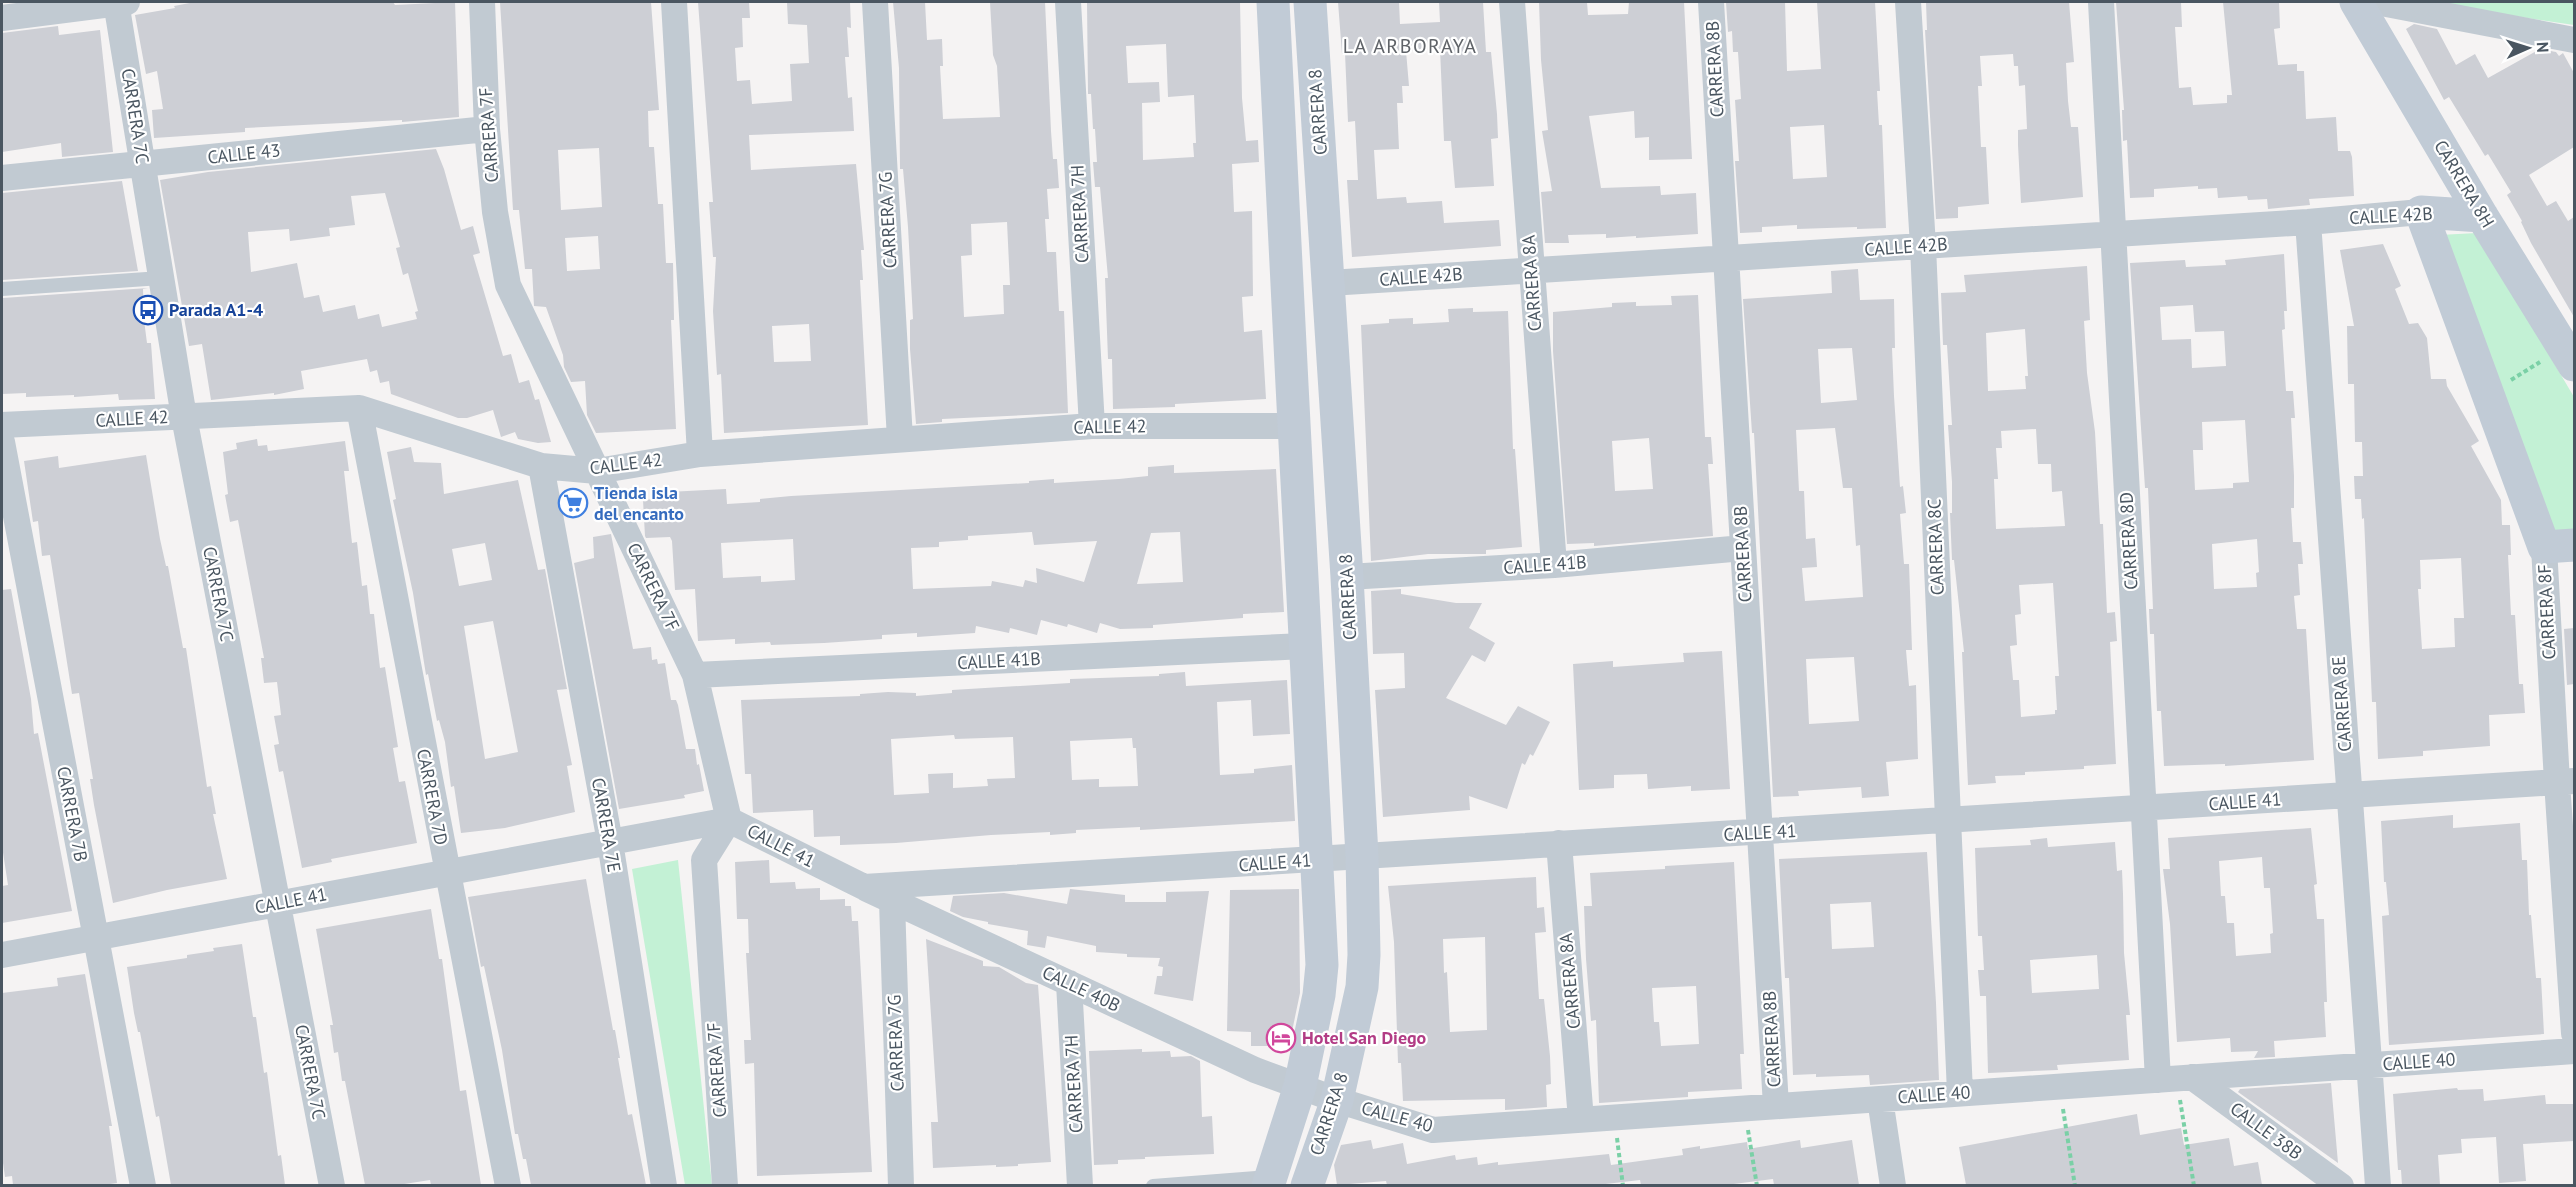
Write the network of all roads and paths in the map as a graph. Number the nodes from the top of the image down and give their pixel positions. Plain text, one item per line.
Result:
1 (119, 2) edge
2 (482, 2) edge
3 (674, 2) edge
4 (875, 2) edge
5 (1068, 2) edge
6 (1273, 2) edge
7 (1310, 2) edge
8 (1512, 2) edge
9 (1711, 2) edge
10 (1908, 2) edge
11 (2101, 2) edge
12 (2356, 2) edge
13 (2376, 2) edge
14 (2, 18) edge
15 (2574, 40) edge
16 (487, 129) junction
17 (143, 164) junction
18 (2, 177) edge
19 (2421, 212) junction
20 (2482, 216) junction
21 (2308, 222) junction
22 (2113, 234) junction
23 (1923, 246) junction
24 (1726, 258) junction
25 (1531, 271) junction
26 (161, 278) junction
27 (1329, 283) junction
28 (2, 289) edge
29 (2569, 357) edge
30 (2488, 394) junction
31 (359, 408) junction
32 (184, 417) junction
33 (2, 425) edge
34 (1092, 426) junction
35 (1295, 426) junction
36 (900, 439) junction
37 (2, 442) edge
38 (700, 454) junction
39 (541, 466) junction
40 (597, 471) junction
41 (2559, 546) edge
42 (1743, 548) junction
43 (1554, 565) junction
44 (1347, 577) junction
45 (1304, 646) junction
46 (695, 675) junction
47 (2566, 781) edge
48 (2348, 795) junction
49 (2143, 809) junction
50 (729, 820) junction
51 (1948, 821) junction
52 (1760, 833) junction
53 (610, 842) junction
54 (1559, 843) junction
55 (1362, 856) junction
56 (1316, 861) junction
57 (446, 871) junction
58 (864, 887) junction
59 (892, 901) junction
60 (278, 904) junction
61 (96, 938) junction
62 (2, 955) edge
63 (1069, 983) junction
64 (2574, 1033) edge
65 (2574, 1051) edge
66 (2369, 1065) junction
67 (2176, 1079) junction
68 (1300, 1086) junction
69 (2059, 1088) junction
70 (1960, 1093) junction
71 (1880, 1099) junction
72 (1337, 1100) junction
73 (1776, 1106) junction
74 (1745, 1108) junction
75 (1614, 1117) junction
76 (1581, 1120) junction
77 (1268, 1181) edge
78 (142, 1185) edge
79 (332, 1185) edge
80 (508, 1185) edge
81 (664, 1185) edge
82 (725, 1185) edge
83 (901, 1185) edge
84 (1080, 1185) edge
85 (1153, 1185) edge
86 (1306, 1185) edge
87 (1623, 1185) edge
88 (1757, 1185) edge
89 (1893, 1185) edge
90 (2075, 1185) edge
91 (2194, 1185) edge
92 (2341, 1185) edge
93 (2378, 1185) edge

1 - 14 street
1 - 17 street, CARRERA 7C
2 - 16 street, CARRERA 7F
3 - 38 street
4 - 36 street, CARRERA 7G
5 - 34 street, CARRERA 7H
6 - 35 street, CARRERA 8
7 - 27 street, CARRERA 8
8 - 25 street, CARRERA 8A
9 - 24 street, CARRERA 8B
10 - 23 street, CARRERA 8C
11 - 22 street, CARRERA 8D
12 - 20 street, CARRERA 8H
13 - 15 street
16 - 17 street, CALLE 43
16 - 40 street, CARRERA 7F
17 - 18 street, CALLE 43
17 - 26 street, CARRERA 7C
19 - 20 street, CALLE 42B
19 - 21 street, CALLE 42B
19 - 30 street, CARRERA 8F
20 - 29 street, CARRERA 8H
21 - 22 street, CALLE 42B
21 - 48 street, CARRERA 8E
22 - 23 street, CALLE 42B
22 - 49 street, CARRERA 8D
23 - 24 street, CALLE 42B
23 - 51 street, CARRERA 8C
24 - 25 street, CALLE 42B
24 - 42 street, CARRERA 8B
25 - 27 street, CALLE 42B
25 - 43 street, CARRERA 8A
26 - 28 lane
26 - 32 street, CARRERA 7C
27 - 44 street, CARRERA 8
29 - 30 path
30 - 41 street, CARRERA 8F
31 - 32 street, CALLE 42
31 - 39 street, CALLE 42
31 - 57 street, CARRERA 7D
32 - 33 street, CALLE 42
32 - 60 street, CARRERA 7C
34 - 35 street, CALLE 42
34 - 36 street, CALLE 42
35 - 45 street, CARRERA 8
36 - 38 street, CALLE 42
37 - 61 street, CARRERA 7B
38 - 40 street, CALLE 42
39 - 40 street, CALLE 42
39 - 53 street, CARRERA 7E
40 - 46 street, CARRERA 7F
41 - 47 street, CARRERA 8F
42 - 43 street, CALLE 41B
42 - 52 street, CARRERA 8B
43 - 44 street, CALLE 41B
44 - 55 street, CARRERA 8
45 - 46 street, CALLE 41B
45 - 56 street, CARRERA 8
46 - 50 street, CARRERA 7F
47 - 48 street, CALLE 41
47 - 64 street, CARRERA 8F
48 - 49 street, CALLE 41
48 - 66 street, CARRERA 8E
49 - 51 street, CALLE 41
49 - 67 street, CARRERA 8D
50 - 53 street, CALLE 41
50 - 58 street, CALLE 41
50 - 82 street, CARRERA 7F
51 - 52 street, CALLE 41
51 - 70 street, CARRERA 8C
52 - 54 street, CALLE 41
52 - 73 street, CARRERA 8B
53 - 57 street, CALLE 41
53 - 81 street, CARRERA 7E
54 - 55 street, CALLE 41
54 - 76 street, CARRERA 8A
55 - 56 street, CALLE 41
55 - 72 street, CARRERA 8
56 - 58 street, CALLE 41
56 - 68 street, CARRERA 8
57 - 60 street, CALLE 41
57 - 80 street, CARRERA 7D
58 - 59 street, CALLE 40B
59 - 63 street, CALLE 40B
59 - 83 street, CARRERA 7G
60 - 61 street, CALLE 41
60 - 79 street, CARRERA 7C
61 - 62 street, CALLE 41
61 - 78 street, CARRERA 7B
63 - 68 street, CALLE 40B
63 - 84 street, CARRERA 7H
65 - 66 street, CALLE 40
66 - 67 street, CALLE 40
66 - 93 street, CARRERA 8E
67 - 69 street, CALLE 40
67 - 91 path
67 - 92 street, CALLE 38B
68 - 72 street, CALLE 40
68 - 77 street, CARRERA 8
69 - 70 street, CALLE 40
69 - 90 path
70 - 71 street, CALLE 40
71 - 73 street, CALLE 40
71 - 89 street
72 - 76 street, CALLE 40
72 - 86 street, CARRERA 8
73 - 74 street, CALLE 40
74 - 75 street, CALLE 40
74 - 88 path
75 - 76 street, CALLE 40
75 - 87 path
77 - 85 lane

